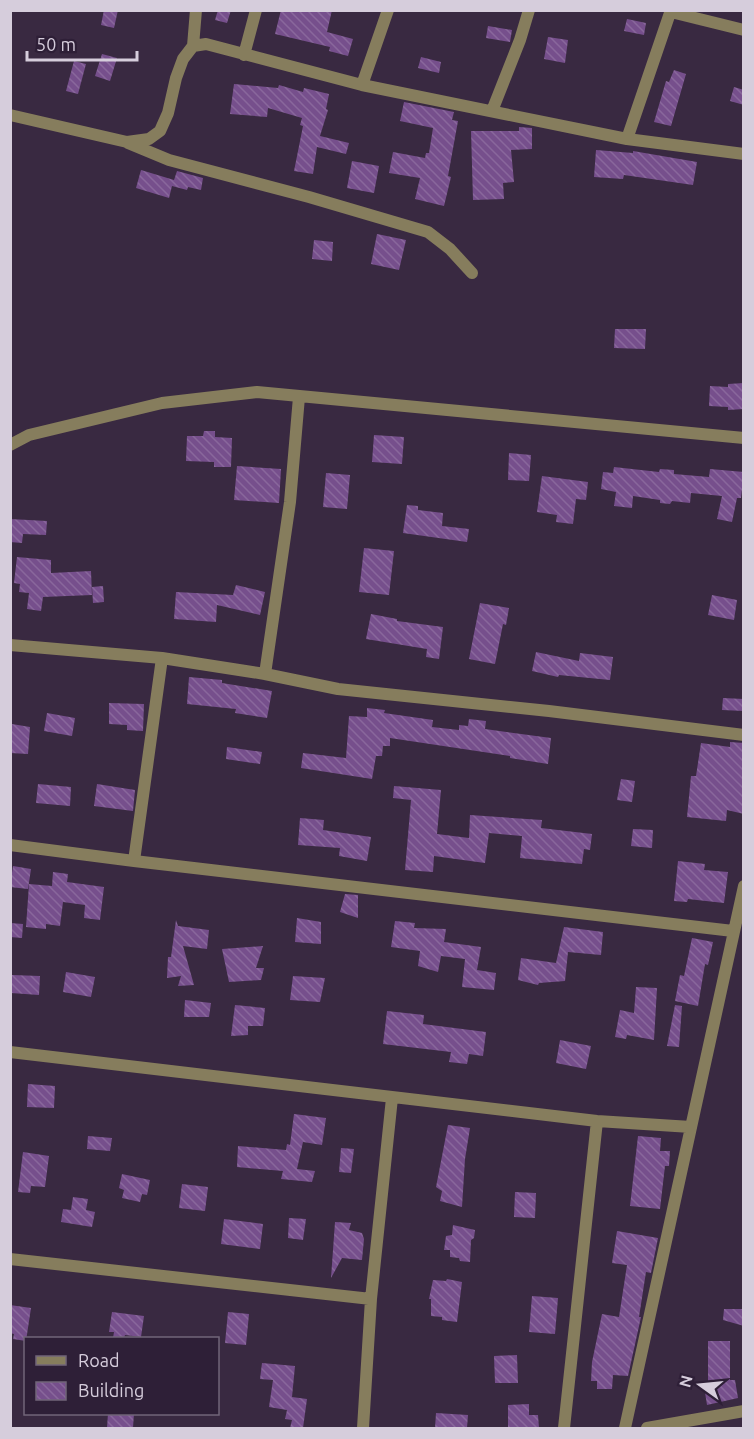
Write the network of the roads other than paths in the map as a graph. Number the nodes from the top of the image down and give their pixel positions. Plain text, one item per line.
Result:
1 (196, 10) edge
2 (256, 10) edge
3 (388, 10) edge
4 (529, 10) edge
5 (671, 11) edge
6 (744, 30) edge
7 (193, 46) junction
8 (244, 55) junction
9 (362, 85) junction
10 (492, 111) junction
11 (10, 115) edge
12 (627, 139) junction
13 (127, 142) junction
14 (744, 154) edge
15 (472, 273) dead end
16 (299, 397) junction
17 (744, 438) edge
18 (10, 445) edge
19 (10, 645) edge
20 (162, 658) junction
21 (265, 674) junction
22 (744, 735) edge
23 (10, 845) edge
24 (134, 861) junction
25 (744, 886) edge
26 (733, 931) junction
27 (10, 1052) edge
28 (392, 1098) junction
29 (597, 1121) junction
30 (691, 1127) junction
31 (10, 1259) edge
32 (371, 1299) junction
33 (744, 1411) edge
34 (363, 1428) edge
35 (564, 1428) edge
36 (625, 1428) edge
37 (647, 1428) edge

1 - 7 street
2 - 8 street
3 - 9 street
4 - 10 street
5 - 6 street
5 - 12 street
7 - 8 street
7 - 13 street
8 - 9 street
9 - 10 street
10 - 12 street
11 - 13 street
12 - 14 street
13 - 15 street
16 - 17 street
16 - 18 street
16 - 21 street
19 - 20 street
20 - 21 street
20 - 24 street
21 - 22 street
23 - 24 street
24 - 26 street
25 - 26 street
26 - 30 street
27 - 28 street
28 - 29 street
28 - 32 street
29 - 30 street
29 - 35 street
30 - 36 street
31 - 32 street
32 - 34 street
33 - 37 street

